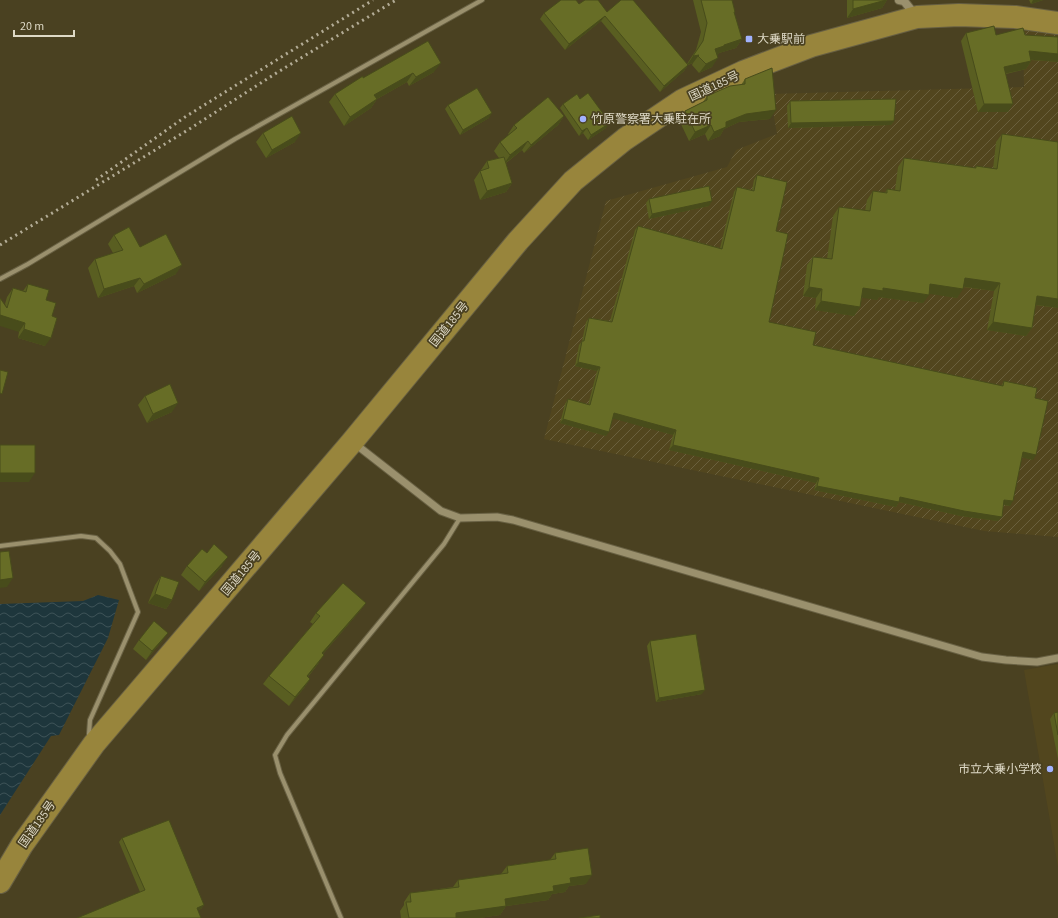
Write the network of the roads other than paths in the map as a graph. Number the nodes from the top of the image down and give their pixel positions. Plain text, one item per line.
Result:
1 (482, 0) edge
2 (906, 5) edge
3 (1058, 23) edge
4 (0, 279) edge
5 (352, 442) junction
6 (460, 518) junction
7 (0, 546) edge
8 (1058, 658) edge
9 (94, 744) junction
10 (0, 882) edge
11 (341, 918) edge

1 - 4 street
2 - 3 highway, 国道185号
2 - 5 highway, 国道185号
5 - 6 street
5 - 9 highway, 国道185号
6 - 8 street
6 - 11 street
7 - 9 street
9 - 10 highway, 国道185号

